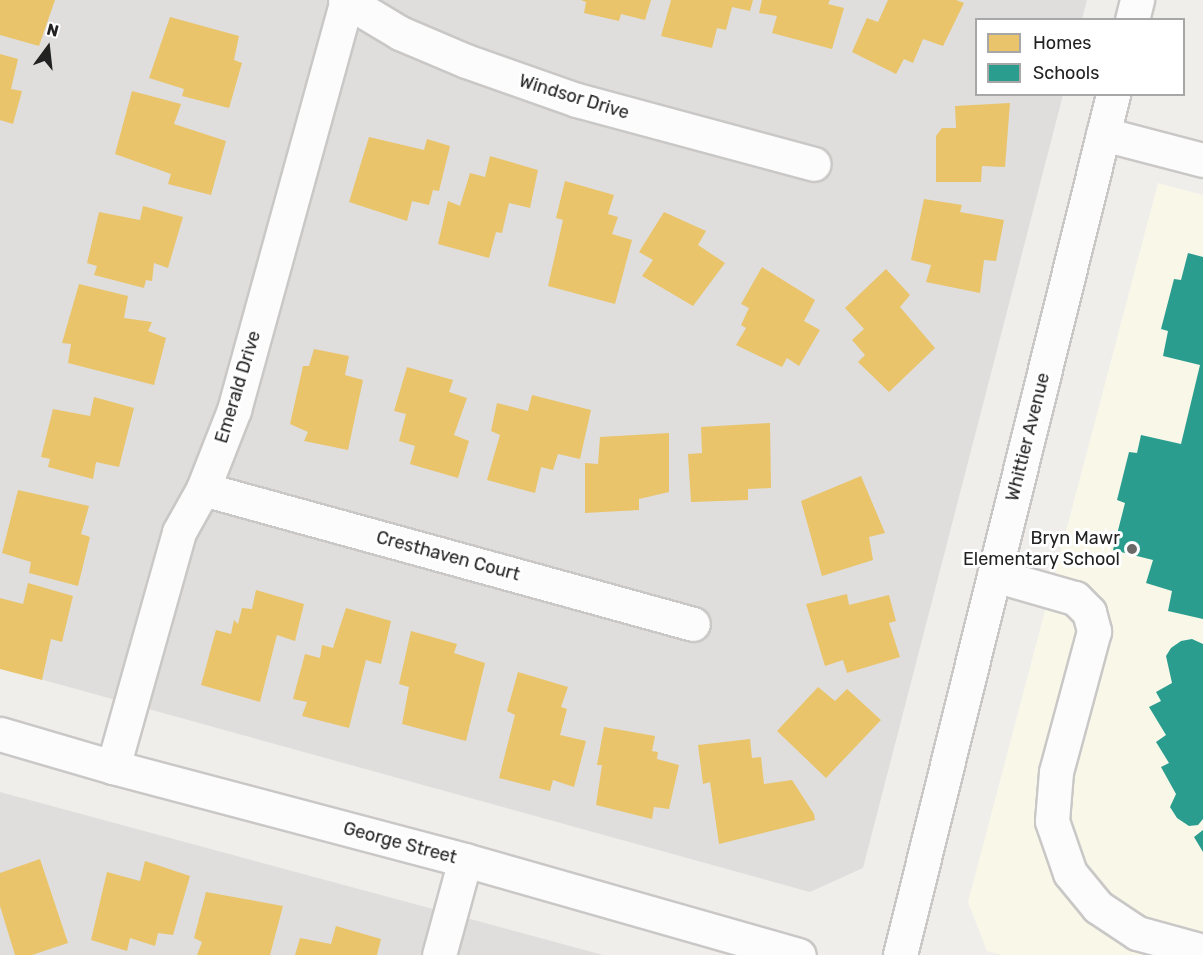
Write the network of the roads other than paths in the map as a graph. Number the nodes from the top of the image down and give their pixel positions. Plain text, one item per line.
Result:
1 (1137, 0) edge
2 (346, 1) edge
3 (1132, 18) edge
4 (1112, 96) edge
5 (1103, 134) junction
6 (1203, 160) edge
7 (814, 164) dead end
8 (203, 489) junction
9 (994, 575) junction
10 (693, 624) dead end
11 (0, 734) edge
12 (113, 767) junction
13 (465, 860) junction
14 (1203, 951) edge
15 (439, 955) edge
16 (799, 955) edge
17 (900, 955) edge

1 - 3 street
2 - 7 street, Windsor Drive
2 - 8 street, Emerald Drive
4 - 5 street, Whittier Avenue
5 - 6 street
5 - 9 street, Whittier Avenue
8 - 10 street, Cresthaven Court
8 - 12 street, Emerald Drive
9 - 14 street
9 - 17 street, Whittier Avenue
11 - 12 street, George Street
12 - 13 street, George Street
13 - 15 street
13 - 16 street, George Street

